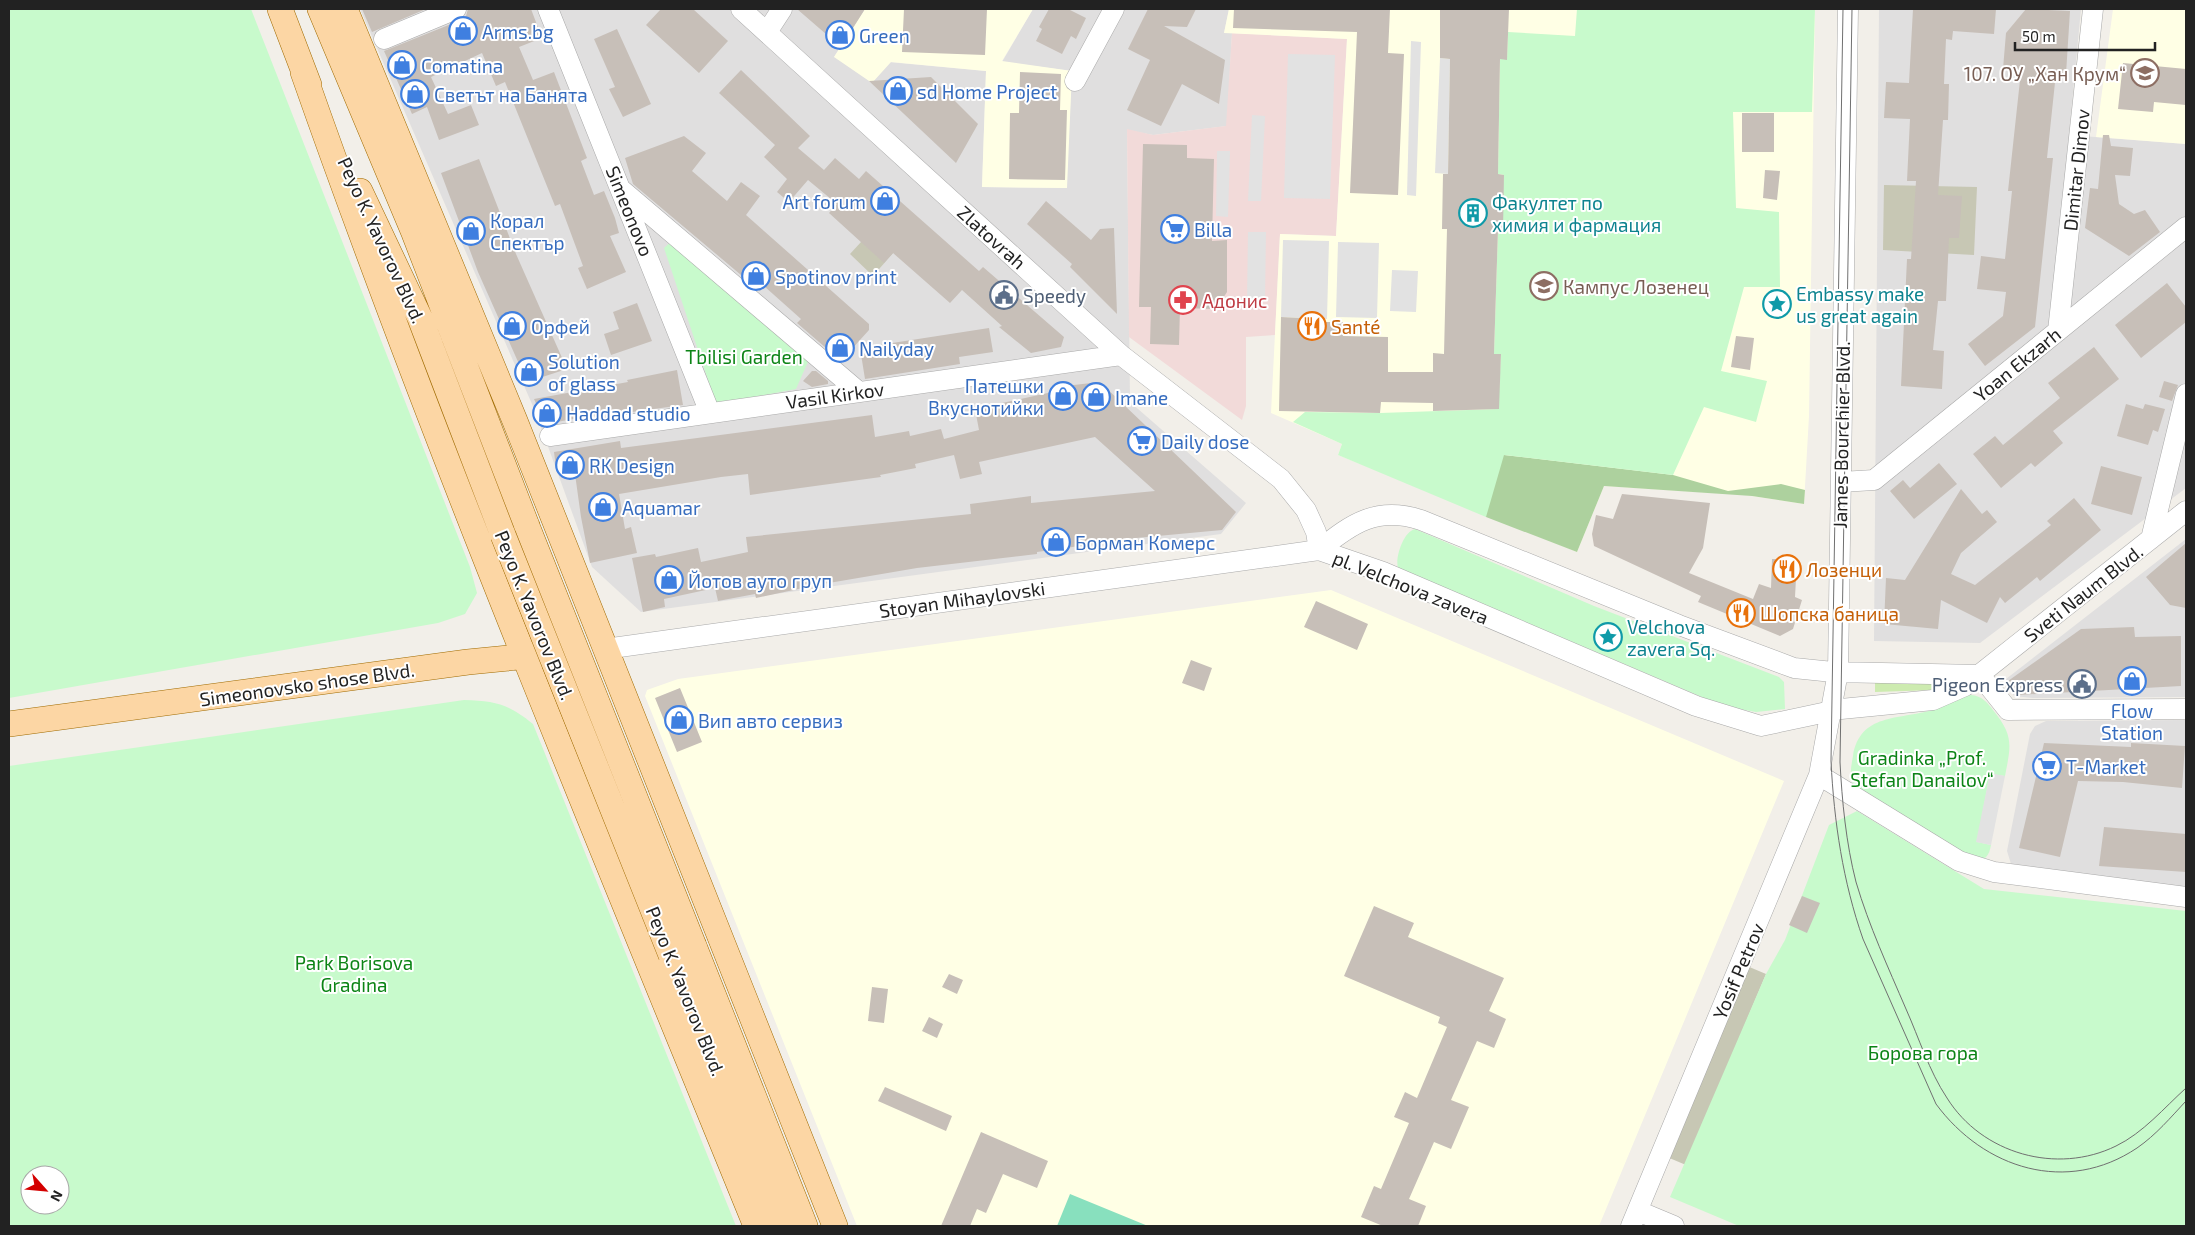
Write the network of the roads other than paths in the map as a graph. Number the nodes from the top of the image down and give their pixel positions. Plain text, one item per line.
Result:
1 (280, 9) edge
2 (320, 9) edge
3 (345, 9) edge
4 (456, 9) edge
5 (548, 9) edge
6 (741, 9) edge
7 (782, 9) edge
8 (1114, 9) edge
9 (1848, 9) edge
10 (2093, 9) edge
11 (767, 32) junction
12 (384, 40) dead end
13 (303, 72) junction
14 (1075, 81) dead end
15 (621, 190) junction
16 (2186, 227) edge
17 (2058, 331) junction
18 (1121, 355) junction
19 (859, 392) junction
20 (2186, 394) edge
21 (710, 413) junction
22 (550, 436) dead end
23 (1841, 482) junction
24 (2186, 511) edge
25 (2151, 539) junction
26 (1319, 550) junction
27 (605, 648) junction
28 (524, 656) junction
29 (1838, 672) junction
30 (1980, 675) junction
31 (2186, 709) edge
32 (1830, 711) junction
33 (9, 724) edge
34 (1819, 775) junction
35 (2186, 897) edge
36 (682, 951) junction
37 (1635, 1219) edge
38 (834, 1223) edge
39 (756, 1226) edge
40 (781, 1226) edge
41 (805, 1226) edge
42 (1674, 1226) edge

1 - 13 main road, Peyo K. Yavorov Blvd.
2 - 36 main road, Peyo K. Yavorov Blvd., bridge
3 - 27 main road
4 - 12 street
5 - 15 street, Simeonovo
6 - 11 street, Zlatovrah
7 - 11 street
8 - 14 street
9 - 23 street, James Bourchier Blvd.
10 - 17 street, Dimitar Dimov
11 - 18 street, Zlatovrah
13 - 28 main road
13 - 36 main road, Peyo K. Yavorov Blvd., bridge
15 - 19 street
15 - 21 street, Simeonovo
16 - 17 street, Yoan Ekzarh
17 - 23 street, Yoan Ekzarh
18 - 19 street, Vasil Kirkov
18 - 26 street, Zlatovrah
19 - 21 street, Vasil Kirkov
20 - 25 street
21 - 22 street, Vasil Kirkov
23 - 29 street, James Bourchier Blvd.
24 - 25 street, Sveti Naum Blvd.
25 - 30 street, Sveti Naum Blvd.
26 - 27 street, Stoyan Mihaylovski
26 - 29 street, pl. Velchova zavera
26 - 32 street, pl. Velchova zavera
27 - 28 main road, Simeonovsko shose Blvd.
27 - 38 main road
28 - 33 main road, Simeonovsko shose Blvd.
28 - 39 main road
29 - 30 street
29 - 32 street, James Bourchier Blvd.
30 - 31 street
30 - 32 street, Sveti Naum Blvd.
32 - 34 street, Yosif Petrov
34 - 35 street
34 - 37 street, Yosif Petrov
36 - 40 main road, Peyo K. Yavorov Blvd.
36 - 41 main road, Peyo K. Yavorov Blvd.
37 - 42 street

